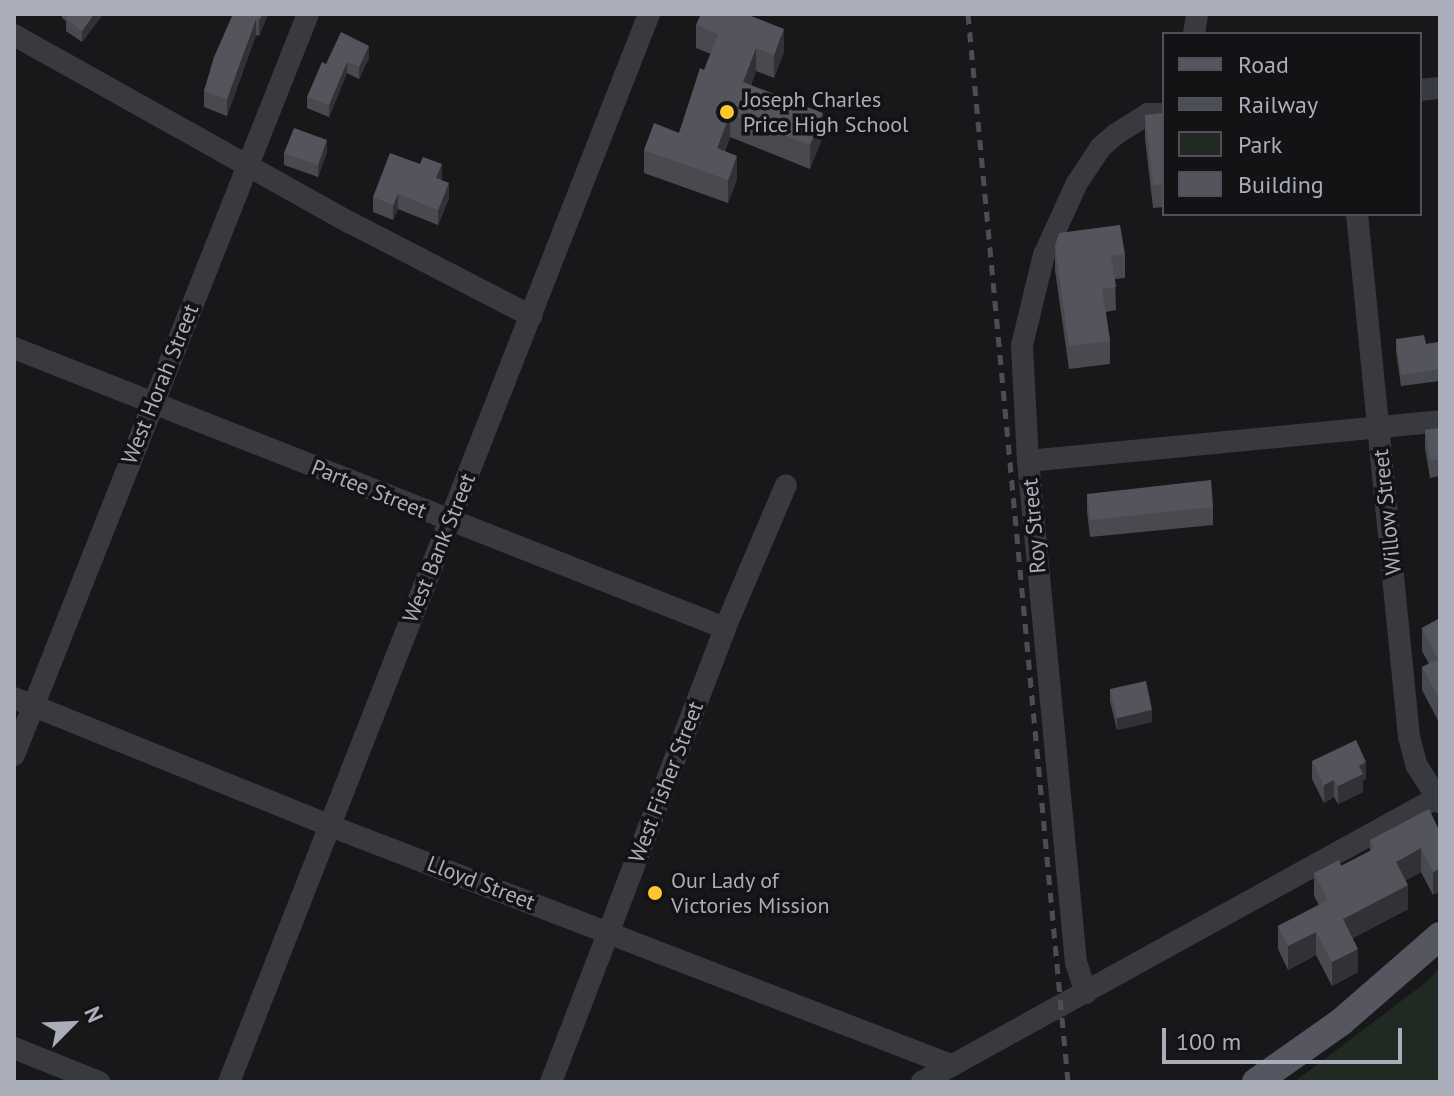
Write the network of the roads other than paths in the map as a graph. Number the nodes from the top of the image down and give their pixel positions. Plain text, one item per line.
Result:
1 (308, 14) edge
2 (649, 14) edge
3 (14, 35) edge
4 (1162, 114) edge
5 (248, 164) junction
6 (1357, 216) edge
7 (531, 316) junction
8 (14, 348) edge
9 (153, 402) junction
10 (1440, 421) edge
11 (1379, 427) junction
12 (1028, 461) junction
13 (786, 485) dead end
14 (450, 522) junction
15 (725, 628) junction
16 (24, 701) edge
17 (14, 755) edge
18 (1439, 799) edge
19 (328, 825) junction
20 (608, 930) junction
21 (1440, 936) edge
22 (1086, 993) junction
23 (14, 1048) edge
24 (948, 1064) junction
25 (99, 1082) edge
26 (229, 1082) edge
27 (551, 1082) edge
28 (922, 1082) edge
29 (1256, 1082) edge

1 - 5 street, West Horah Street
2 - 7 street, West Bank Street
3 - 5 street
4 - 12 street, Roy Street
5 - 7 street
5 - 9 street, West Horah Street
6 - 11 street, Willow Street
7 - 14 street, West Bank Street
8 - 9 street, Partee Street
9 - 14 street, Partee Street
9 - 16 street, West Horah Street
10 - 11 street
11 - 12 street
11 - 18 street, Willow Street
12 - 22 street, Roy Street
13 - 15 street, West Fisher Street
14 - 15 street, Partee Street
14 - 19 street, West Bank Street
15 - 20 street, West Fisher Street
16 - 17 street, West Horah Street
16 - 19 street, Lloyd Street
18 - 22 street
19 - 20 street, Lloyd Street
19 - 26 street, West Bank Street
20 - 24 street, Lloyd Street
20 - 27 street, West Fisher Street
21 - 29 main road
22 - 24 street
23 - 25 street
24 - 28 street

